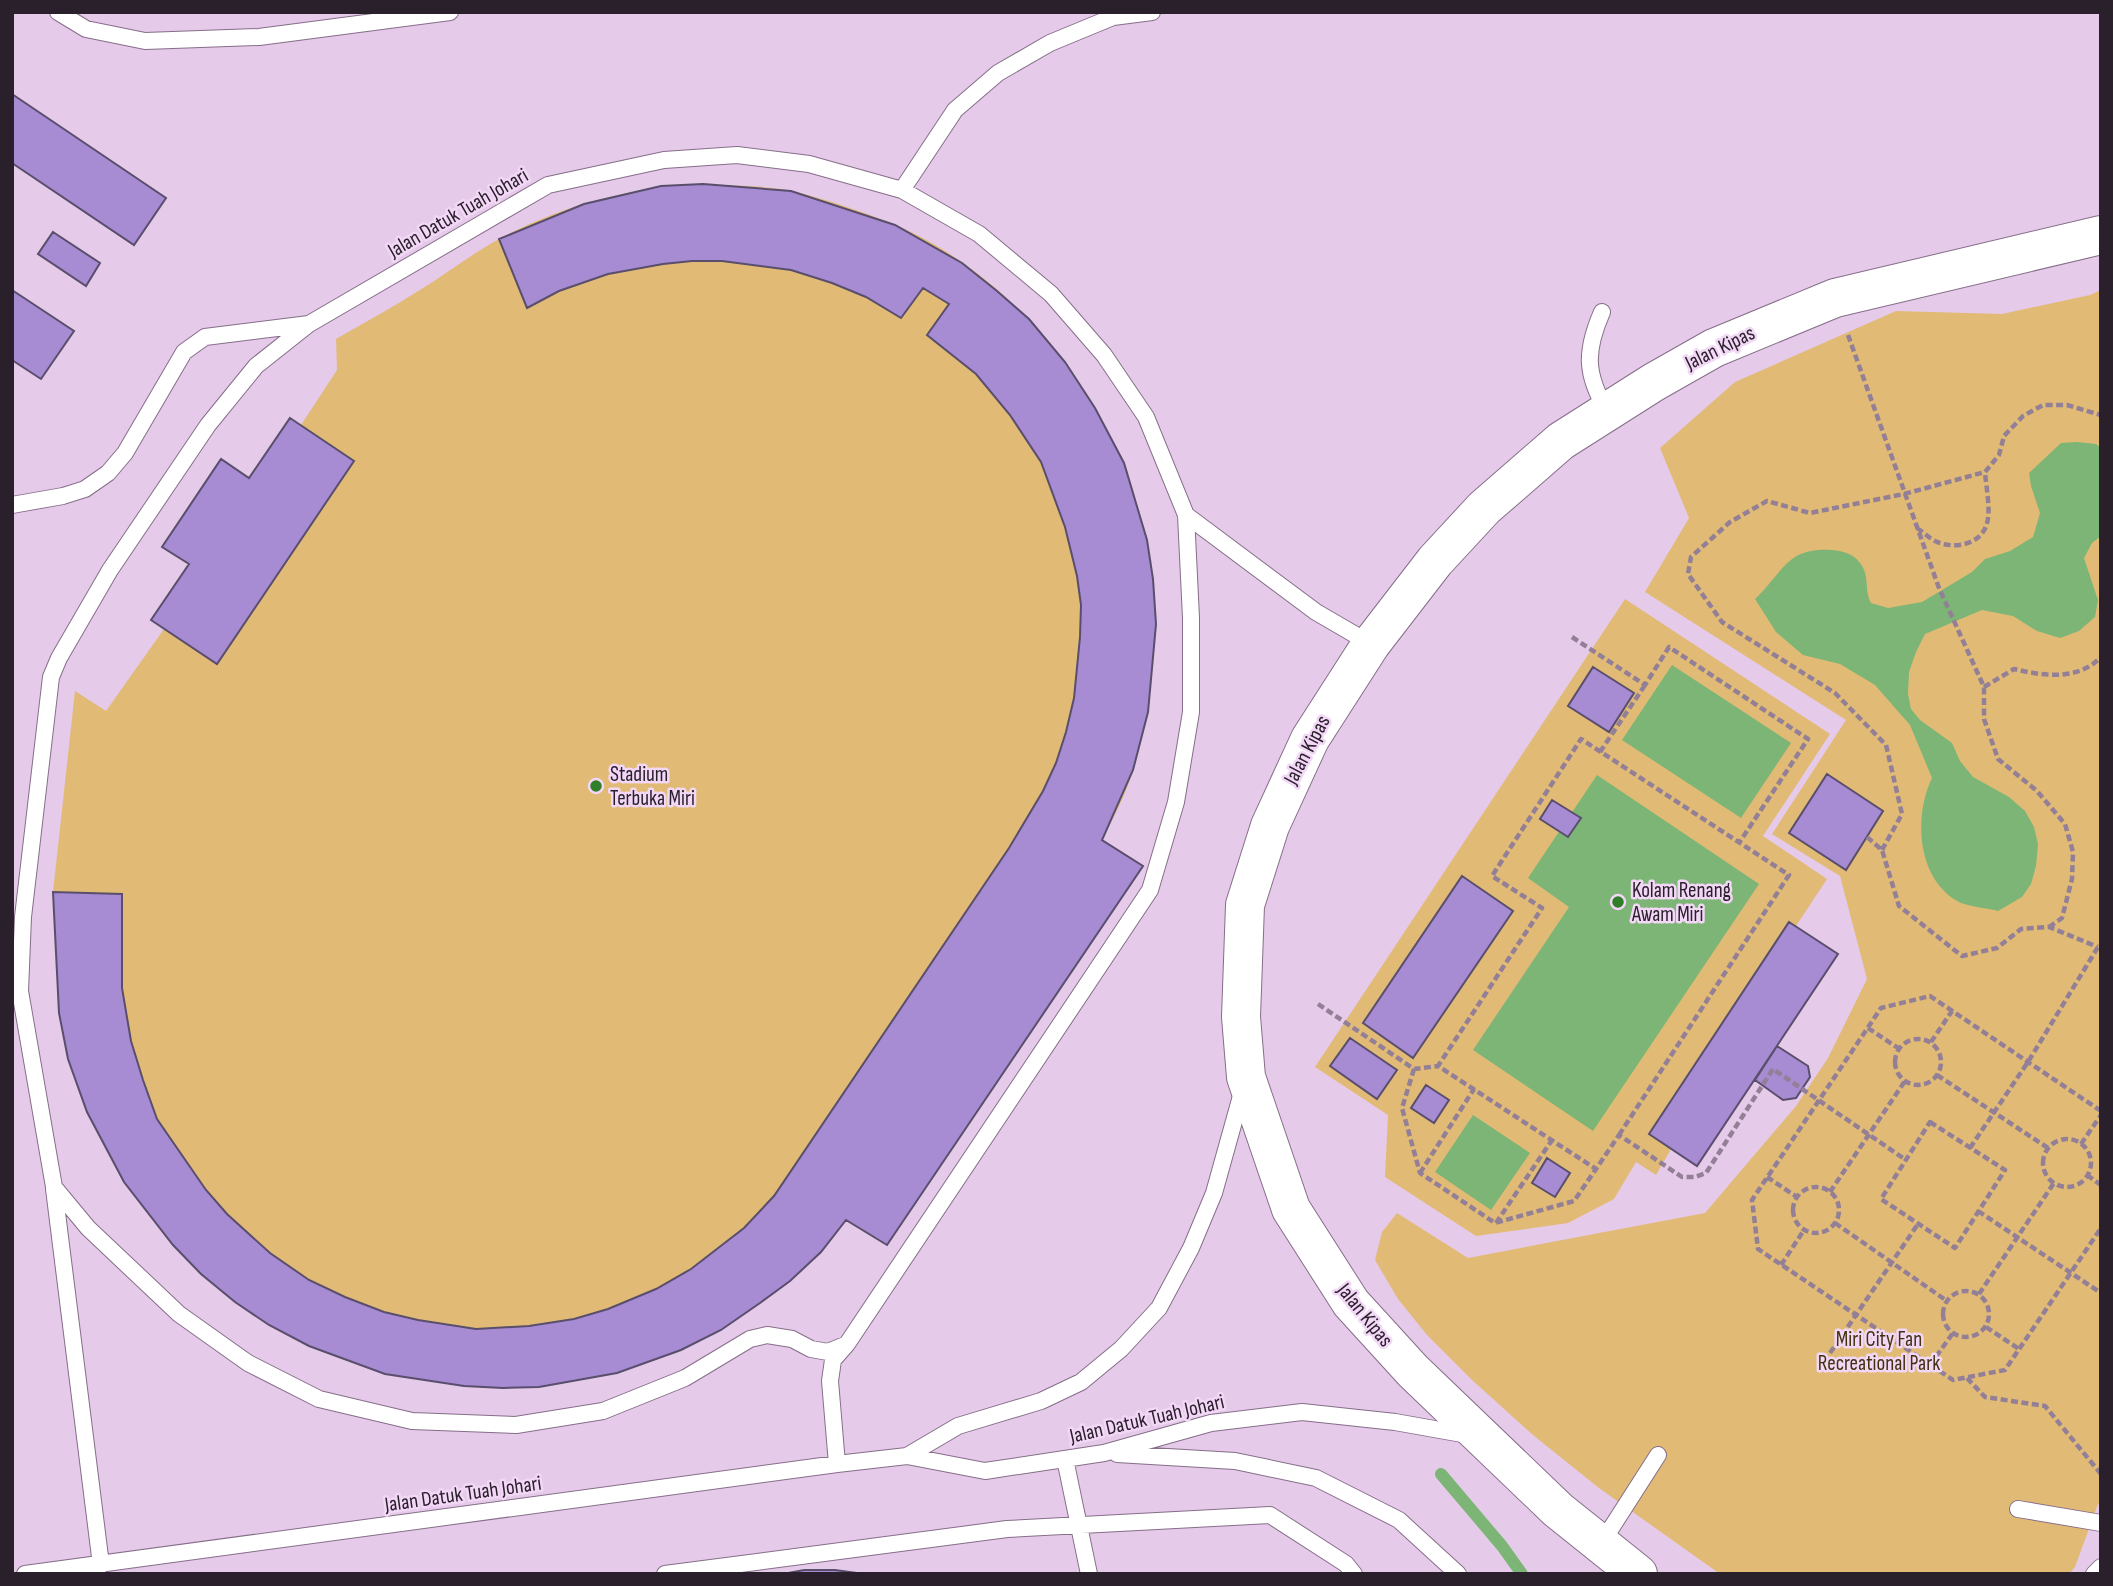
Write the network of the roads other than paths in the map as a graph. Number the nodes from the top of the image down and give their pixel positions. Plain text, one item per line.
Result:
1 (58, 12) edge
2 (450, 12) edge
3 (1152, 12) edge
4 (902, 190) junction
5 (2101, 235) edge
6 (1602, 312) dead end
7 (309, 324) junction
8 (1607, 411) junction
9 (12, 505) edge
10 (1186, 515) junction
11 (1371, 644) junction
12 (1246, 1077) junction
13 (54, 1187) junction
14 (847, 1344) junction
15 (1480, 1437) junction
16 (1104, 1453) junction
17 (1658, 1455) dead end
18 (907, 1456) junction
19 (1065, 1459) junction
20 (837, 1464) junction
21 (2018, 1509) dead end
22 (2101, 1523) edge
23 (1077, 1525) junction
24 (1601, 1544) junction
25 (101, 1565) junction
26 (2101, 1567) edge
27 (31, 1573) edge
28 (665, 1574) edge
29 (1089, 1574) edge
30 (1354, 1574) edge
31 (1458, 1574) edge
32 (1639, 1574) edge
33 (2094, 1574) edge

1 - 2 lane
3 - 4 lane
4 - 7 lane, Jalan Datuk Tuah Johari
4 - 10 lane, Jalan Datuk Tuah Johari
5 - 8 main road, Jalan Kipas
6 - 8 lane
7 - 9 lane, Jalan Datuk Tuah Johari
7 - 13 lane
8 - 11 main road, Jalan Kipas
10 - 11 lane
10 - 14 lane
11 - 12 main road, Jalan Kipas
12 - 15 main road, Jalan Kipas
12 - 18 lane, Jalan Datuk Tuah Johari
13 - 14 lane
13 - 25 lane
14 - 20 lane
15 - 16 lane, Jalan Datuk Tuah Johari
15 - 24 main road, Jalan Kipas
16 - 19 lane, Jalan Datuk Tuah Johari
16 - 31 lane
17 - 24 lane
18 - 19 lane, Jalan Datuk Tuah Johari
18 - 20 lane, Jalan Datuk Tuah Johari
19 - 23 lane
20 - 25 lane, Jalan Datuk Tuah Johari
21 - 22 lane
23 - 28 lane
23 - 29 lane
23 - 30 lane
24 - 32 main road, Jalan Kipas
25 - 27 lane, Jalan Datuk Tuah Johari
26 - 33 lane

